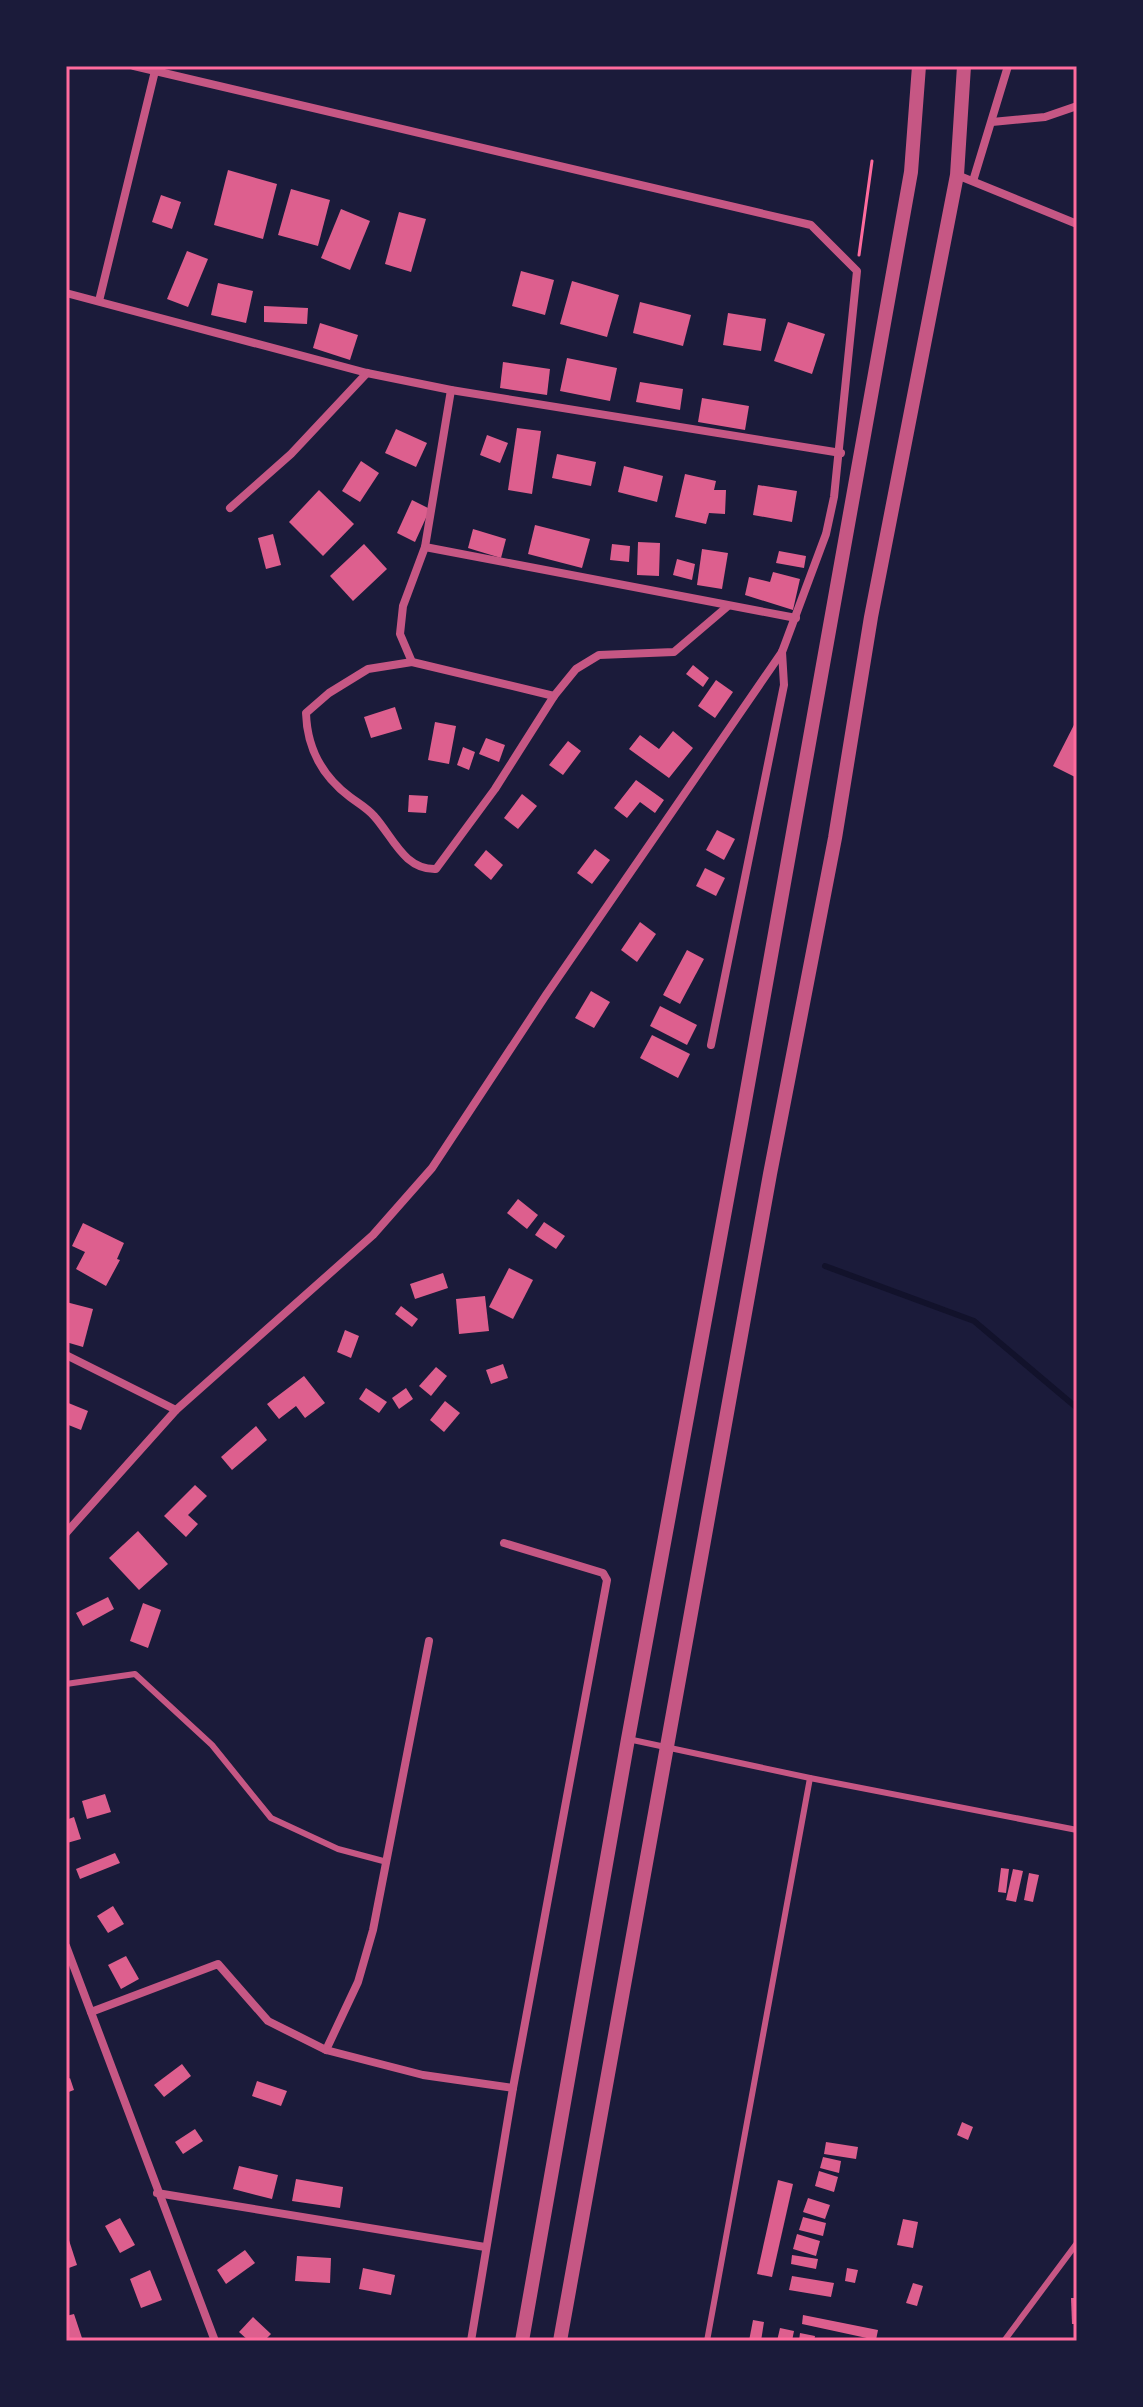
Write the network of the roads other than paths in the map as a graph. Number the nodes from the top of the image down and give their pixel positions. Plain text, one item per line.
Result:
1 (134, 66) edge
2 (919, 66) edge
3 (964, 66) edge
4 (1008, 66) edge
5 (155, 71) junction
6 (1077, 106) edge
7 (992, 122) junction
8 (957, 175) junction
9 (973, 181) junction
10 (1077, 224) edge
11 (66, 293) edge
12 (99, 301) junction
13 (367, 373) junction
14 (451, 390) junction
15 (841, 453) junction
16 (230, 508) dead end
17 (425, 547) junction
18 (728, 606) junction
19 (796, 618) junction
20 (782, 652) junction
21 (412, 662) junction
22 (554, 696) junction
23 (711, 1045) dead end
24 (66, 1355) edge
25 (176, 1410) junction
26 (66, 1533) edge
27 (504, 1543) dead end
28 (429, 1641) dead end
29 (66, 1684) edge
30 (628, 1739) junction
31 (666, 1747) junction
32 (810, 1778) junction
33 (1077, 1830) edge
34 (387, 1862) junction
35 (66, 1946) edge
36 (91, 2012) junction
37 (326, 2050) junction
38 (513, 2088) junction
39 (157, 2193) junction
40 (1077, 2243) edge
41 (485, 2247) junction
42 (215, 2341) edge
43 (471, 2341) edge
44 (522, 2341) edge
45 (560, 2341) edge
46 (707, 2341) edge
47 (1004, 2341) edge

1 - 5 street
2 - 30 street
3 - 8 street
4 - 7 street
5 - 12 street
5 - 15 street
6 - 7 street
7 - 9 street
8 - 9 street
8 - 31 street
9 - 10 street
11 - 12 street
12 - 13 street
13 - 14 street
13 - 16 street
14 - 15 street
14 - 17 street
15 - 19 street
17 - 18 street
17 - 21 street
18 - 19 street
18 - 22 street
19 - 20 street
20 - 23 street
20 - 25 street
21 - 22 street
21 - 22 street
24 - 25 street
25 - 26 street
27 - 38 street
28 - 34 street
29 - 34 lane
30 - 31 lane
30 - 44 street
31 - 32 lane
31 - 45 street
32 - 33 lane
32 - 46 lane
34 - 37 street
35 - 36 street
36 - 37 street
36 - 39 street
37 - 38 street
38 - 41 street
39 - 41 street
39 - 42 street
40 - 47 lane
41 - 43 street

